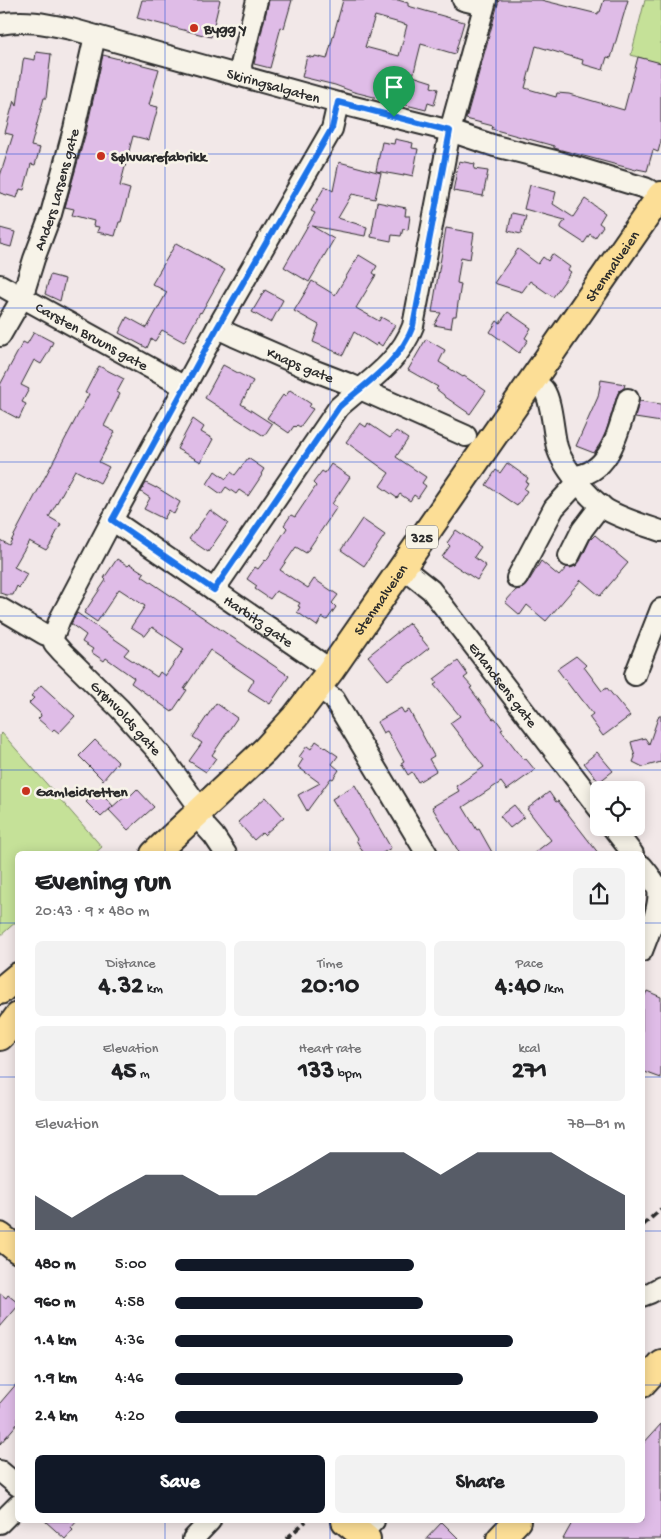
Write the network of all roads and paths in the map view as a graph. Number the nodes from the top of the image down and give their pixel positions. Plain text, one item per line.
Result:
1 (257, 0) edge
2 (463, 0) edge
3 (485, 3) edge
4 (0, 24) edge
5 (95, 36) junction
6 (242, 76) junction
7 (338, 102) junction
8 (450, 131) junction
9 (661, 195) edge
10 (0, 285) edge
11 (22, 298) junction
12 (217, 328) junction
13 (0, 336) edge
14 (532, 381) junction
15 (184, 387) junction
16 (360, 389) junction
17 (628, 399) dead end
18 (466, 436) dead end
19 (576, 479) junction
20 (601, 505) junction
21 (112, 520) junction
22 (661, 531) edge
23 (569, 556) dead end
24 (402, 567) junction
25 (517, 578) dead end
26 (214, 590) junction
27 (0, 608) edge
28 (661, 609) edge
29 (53, 637) junction
30 (635, 676) dead end
31 (324, 678) junction
32 (590, 797) edge
33 (199, 813) junction
34 (619, 836) edge
35 (425, 850) edge
36 (157, 851) edge
37 (224, 851) edge
38 (631, 851) edge
39 (645, 870) edge
40 (645, 943) edge
41 (15, 1020) edge
42 (0, 1037) edge
43 (0, 1236) edge
44 (15, 1248) edge
45 (661, 1287) edge
46 (645, 1295) edge
47 (661, 1363) edge
48 (645, 1381) edge
49 (0, 1471) edge
50 (15, 1484) edge
51 (15, 1508) edge
52 (0, 1523) edge
53 (208, 1523) edge
54 (515, 1523) edge
55 (193, 1539) edge
56 (500, 1539) edge

1 - 6 street
2 - 3 street
3 - 8 street
4 - 5 street, Skiringsalgaten
5 - 6 street, Skiringsalgaten
5 - 11 street, Anders Larsens gate
6 - 7 street, Skiringsalgaten
7 - 8 street, Skiringsalgaten
7 - 12 street
8 - 9 street, Skiringsalgaten
8 - 16 street
9 - 14 main road, Stenmalveien / 325
10 - 11 street, Carsten Bruuns gate
11 - 13 street, Anders Larsens gate
11 - 15 street, Carsten Bruuns gate
12 - 15 street
12 - 16 street, Knaps gate
14 - 19 street
14 - 24 main road, Stenmalveien / 325
15 - 21 street
16 - 18 street, Knaps gate
16 - 26 street
17 - 19 street
19 - 20 street
19 - 25 street
20 - 22 street
20 - 23 street
21 - 26 street, Harbitz gate
21 - 29 street
24 - 31 main road, Stenmalveien / 325
24 - 32 street, Erlandsens gate
26 - 31 street, Harbitz gate
27 - 29 street, Grønvolds gate
28 - 30 street
29 - 33 street, Grønvolds gate
31 - 33 main road, Stenmalveien / 325
31 - 35 street, Harbitz gate
33 - 36 main road, Stenmalveien / 325
33 - 37 street, Grønvolds gate
34 - 38 street
39 - 40 street
41 - 42 main road
43 - 44 main road
45 - 46 street
47 - 48 main road
49 - 50 street
51 - 52 street
53 - 55 street
54 - 56 main road

